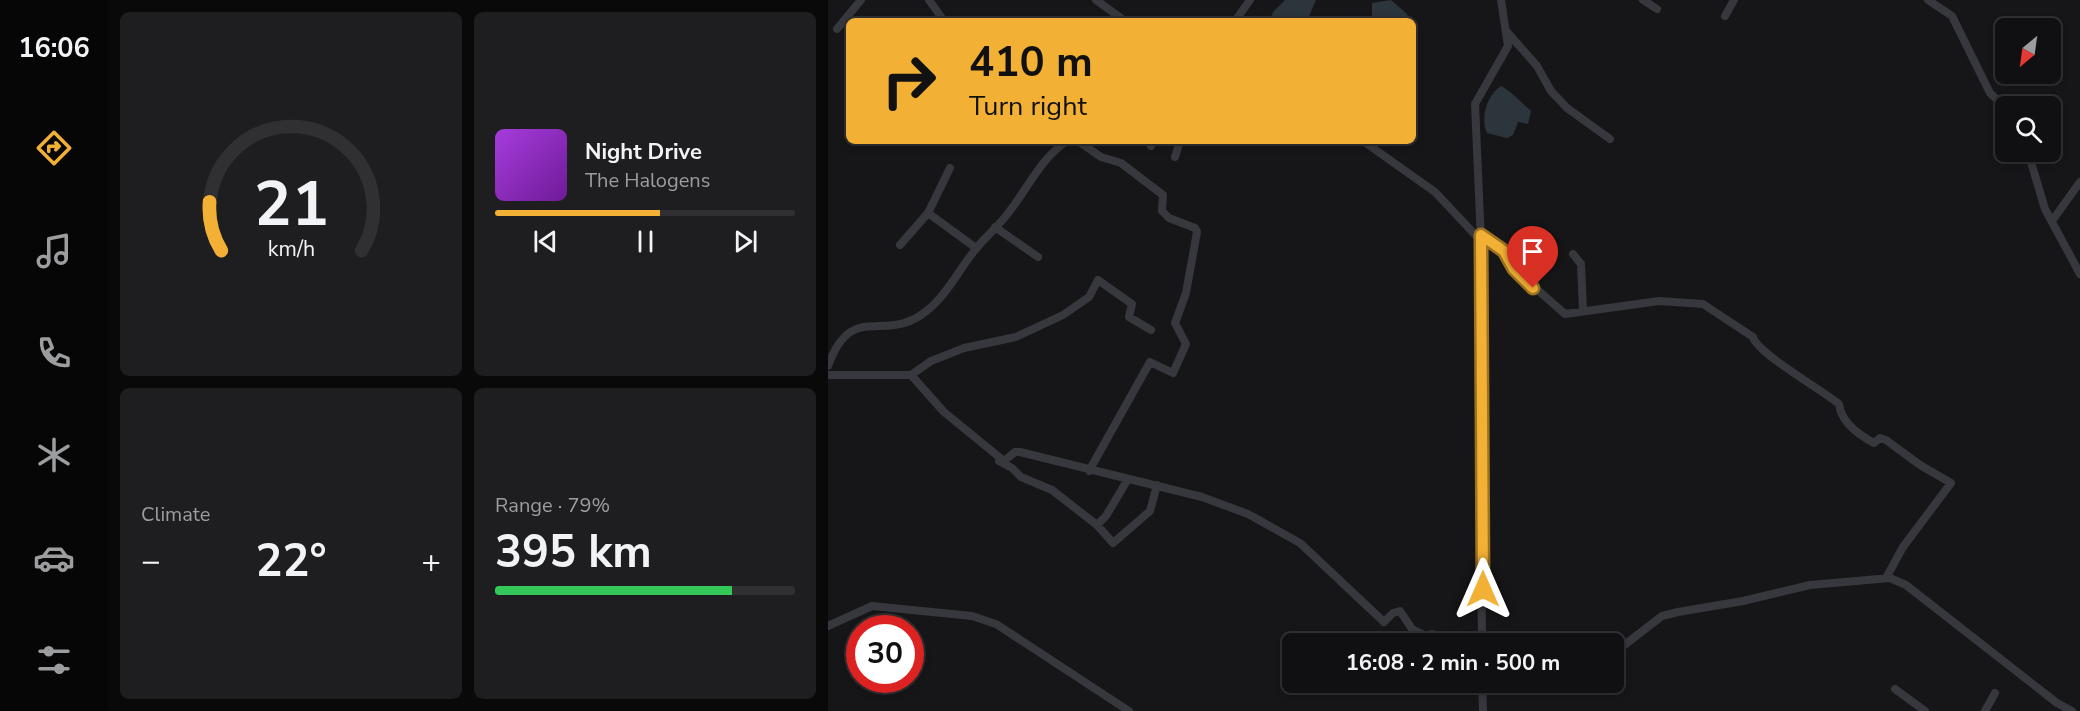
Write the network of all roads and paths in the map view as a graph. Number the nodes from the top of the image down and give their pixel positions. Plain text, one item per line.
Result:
1 (861, 0) edge
2 (929, 0) edge
3 (1096, 0) edge
4 (1250, 0) edge
5 (1501, 0) edge
6 (1643, 0) edge
7 (1734, 0) edge
8 (1928, 0) edge
9 (1658, 9) dead end
10 (1725, 16) dead end
11 (846, 18) edge
12 (846, 18) edge
13 (942, 18) edge
14 (1121, 18) edge
15 (1237, 18) edge
16 (837, 29) dead end
17 (1507, 32) junction
18 (1995, 98) edge
19 (1610, 140) dead end
20 (1064, 144) edge
21 (1082, 144) edge
22 (1179, 144) edge
23 (1367, 144) edge
24 (1175, 156) dead end
25 (2031, 162) edge
26 (950, 168) dead end
27 (2080, 182) edge
28 (928, 213) junction
29 (2052, 221) junction
30 (995, 227) junction
31 (1481, 238) junction
32 (900, 244) dead end
33 (976, 248) junction
34 (1573, 254) dead end
35 (1038, 257) dead end
36 (2080, 274) edge
37 (1583, 311) junction
38 (1151, 330) dead end
39 (828, 366) edge
40 (828, 375) edge
41 (910, 375) junction
42 (997, 457) junction
43 (1089, 471) junction
44 (1128, 479) junction
45 (1157, 485) junction
46 (1097, 525) junction
47 (1886, 578) junction
48 (828, 626) edge
49 (1420, 633) edge
50 (1482, 633) edge
51 (1624, 645) edge
52 (1894, 689) dead end
53 (1482, 693) edge
54 (1995, 693) dead end
55 (1129, 711) edge
56 (1483, 711) edge
57 (1925, 711) edge
58 (1985, 711) edge
59 (2072, 711) edge

1 - 12 street
2 - 13 street
3 - 14 street
4 - 15 street
5 - 17 street
6 - 9 street
7 - 10 street
8 - 18 street
11 - 16 street
17 - 19 street
17 - 31 street
20 - 30 street
21 - 43 street
22 - 24 street
23 - 31 street
25 - 29 street
26 - 28 street
27 - 29 street
28 - 32 street
28 - 33 street
29 - 36 street
30 - 33 street
30 - 35 street
31 - 37 street
31 - 50 street
33 - 39 street
34 - 37 street
37 - 47 street
38 - 41 street
40 - 41 street
41 - 42 street
42 - 43 street
42 - 46 street
43 - 44 street
44 - 45 street
44 - 46 street
45 - 46 street
45 - 49 street
47 - 51 street
47 - 59 street
48 - 55 street
52 - 57 street
53 - 56 street
54 - 58 street

